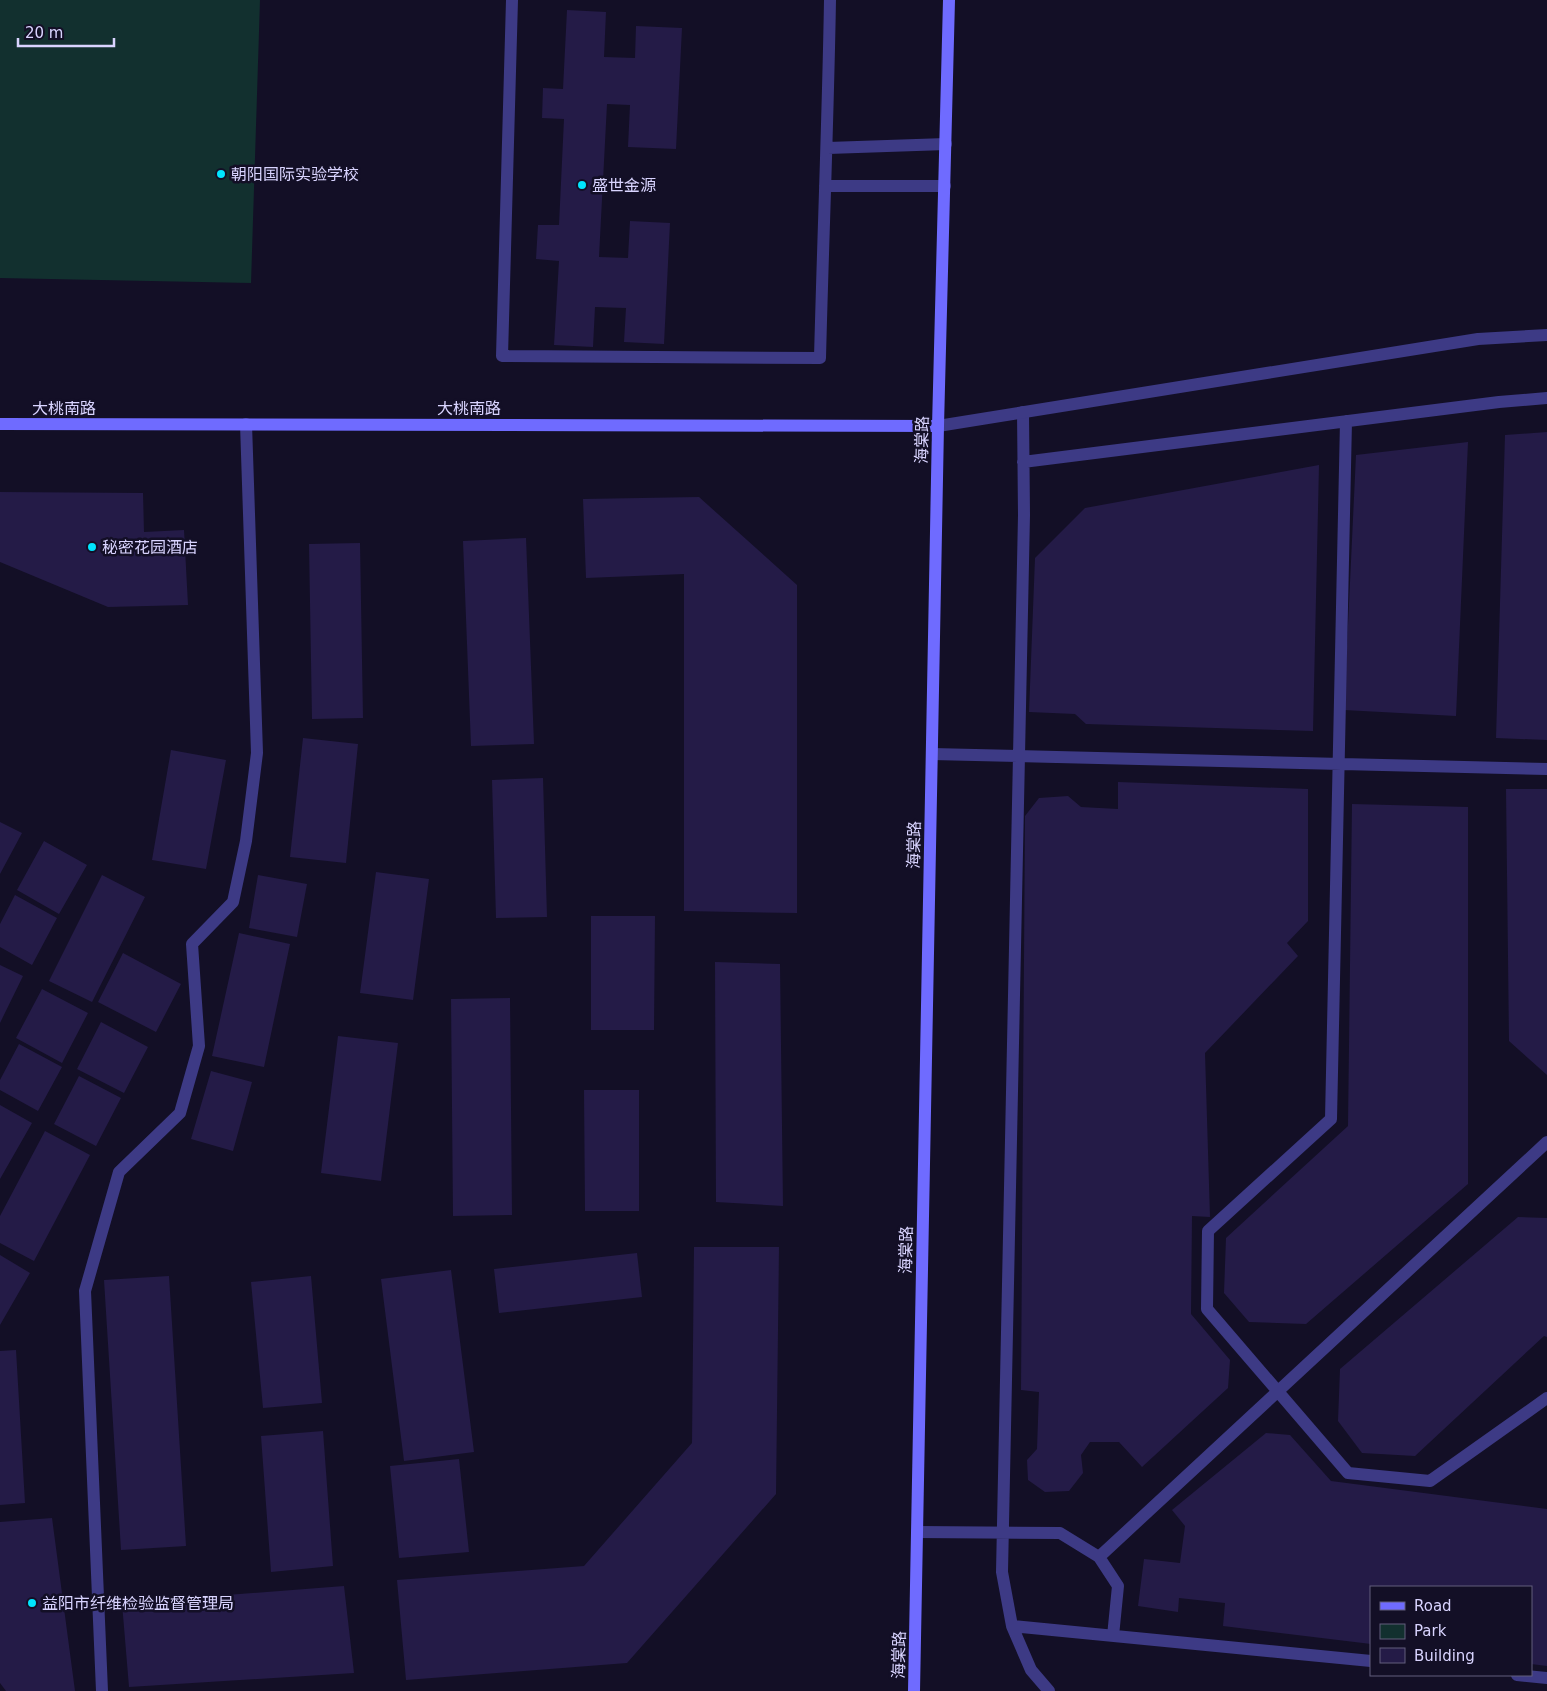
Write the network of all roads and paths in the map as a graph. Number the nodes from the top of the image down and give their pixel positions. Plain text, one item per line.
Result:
1 (512, 0) edge
2 (830, 0) edge
3 (950, 0) edge
4 (946, 144) junction
5 (828, 148) junction
6 (825, 186) junction
7 (945, 186) junction
8 (1547, 335) edge
9 (1547, 398) edge
10 (1023, 412) junction
11 (1346, 421) junction
12 (0, 424) edge
13 (246, 424) junction
14 (938, 426) junction
15 (1023, 462) junction
16 (932, 754) junction
17 (1019, 756) junction
18 (1339, 764) junction
19 (1547, 769) edge
20 (1547, 1142) edge
21 (1277, 1391) junction
22 (1547, 1398) edge
23 (917, 1532) junction
24 (1002, 1532) junction
25 (1098, 1557) junction
26 (1012, 1626) junction
27 (1113, 1636) junction
28 (1370, 1661) edge
29 (1527, 1676) edge
30 (1547, 1678) edge
31 (102, 1691) edge
32 (914, 1691) edge
33 (1049, 1691) edge

1 - 6 street
2 - 5 street
3 - 4 street, 海棠路
4 - 5 street
4 - 7 street, 海棠路
5 - 6 street
6 - 7 street
7 - 14 street, 海棠路
8 - 10 street
9 - 11 street
10 - 14 street
10 - 15 street
11 - 15 street
11 - 18 street
12 - 13 street, 大桃南路
13 - 14 street, 大桃南路
13 - 31 street
14 - 16 street, 海棠路
15 - 17 street
16 - 17 street
16 - 23 street, 海棠路
17 - 18 street
17 - 24 street
18 - 19 street
18 - 21 street
20 - 21 street
21 - 22 street
21 - 25 street
23 - 24 street
23 - 32 street, 海棠路
24 - 25 street
24 - 26 street
25 - 27 street
26 - 27 street
26 - 33 street
27 - 28 street
29 - 30 street

